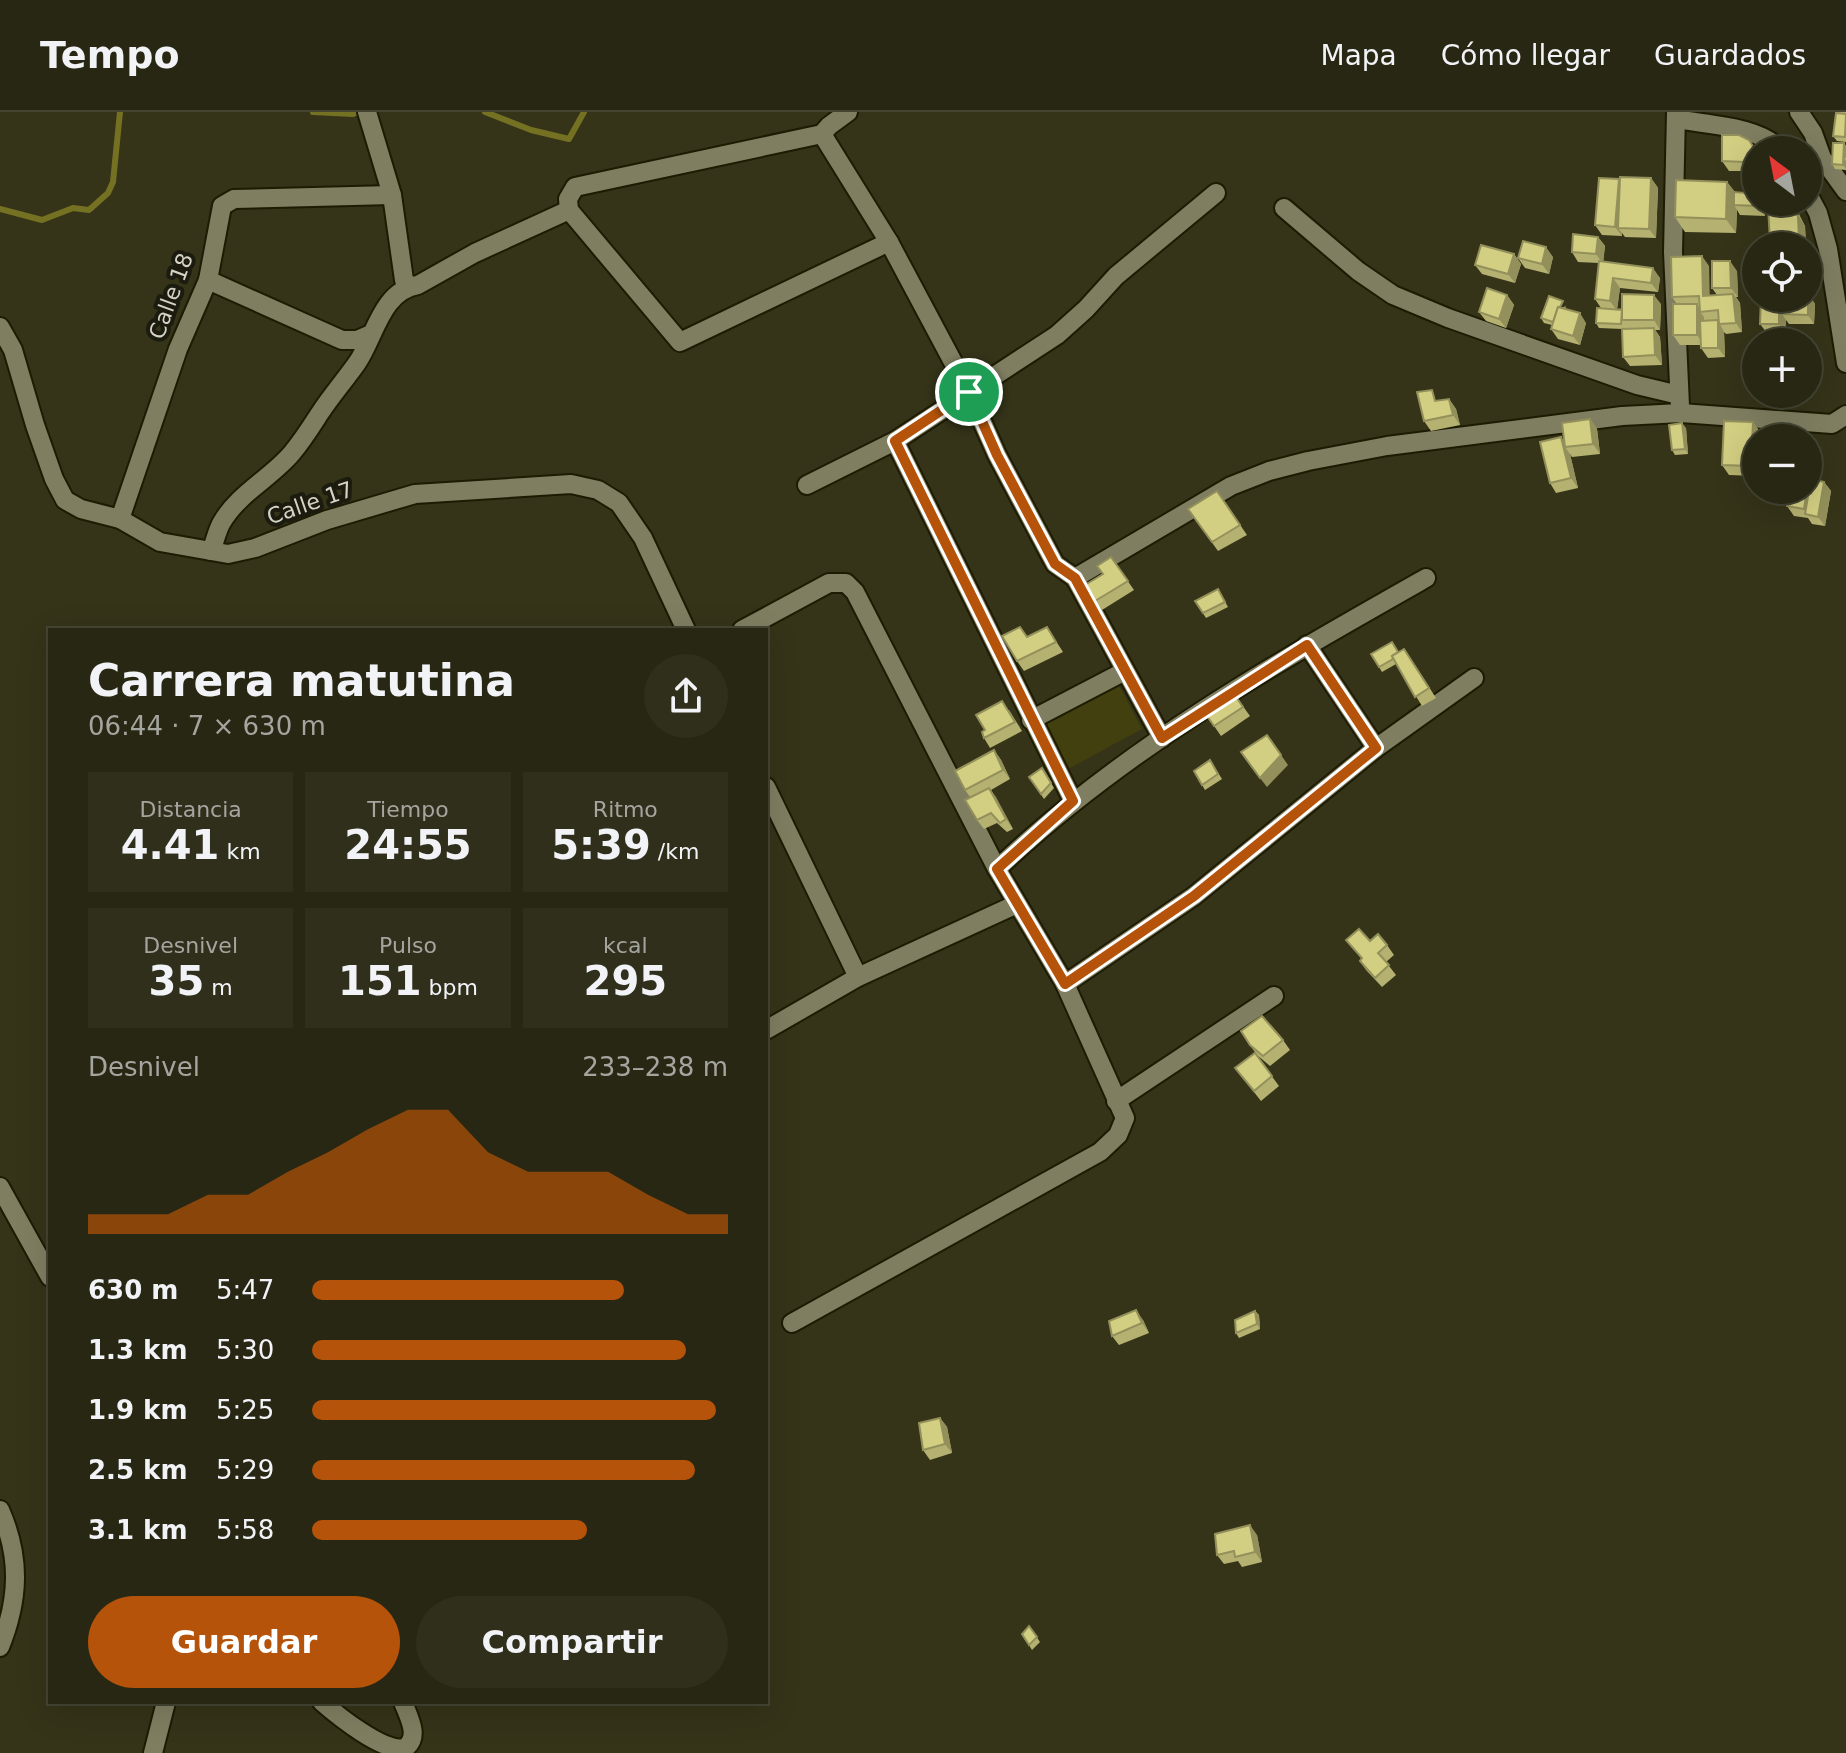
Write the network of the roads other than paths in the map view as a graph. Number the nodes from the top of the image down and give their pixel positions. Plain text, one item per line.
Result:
1 (848, 112) edge
2 (1805, 114) edge
3 (1676, 116) edge
4 (370, 120) edge
5 (822, 134) junction
6 (1760, 136) edge
7 (1846, 191) edge
8 (1216, 193) dead end
9 (392, 195) junction
10 (1284, 208) dead end
11 (569, 210) junction
12 (1819, 216) edge
13 (889, 242) junction
14 (208, 280) junction
15 (409, 286) junction
16 (0, 327) edge
17 (371, 334) junction
18 (1846, 363) edge
19 (969, 392) junction
20 (1680, 404) junction
21 (1846, 415) edge
22 (895, 441) junction
23 (807, 485) dead end
24 (120, 519) junction
25 (211, 551) junction
26 (1075, 578) junction
27 (1426, 578) dead end
28 (685, 628) edge
29 (746, 628) edge
30 (1307, 645) junction
31 (1125, 671) junction
32 (1474, 678) dead end
33 (1031, 720) junction
34 (1162, 738) junction
35 (1376, 748) junction
36 (768, 791) edge
37 (1073, 801) junction
38 (997, 869) junction
39 (1017, 904) junction
40 (858, 977) junction
41 (1065, 984) junction
42 (1274, 996) dead end
43 (768, 1029) edge
44 (1116, 1101) junction
45 (0, 1187) edge
46 (48, 1273) edge
47 (792, 1323) dead end
48 (0, 1510) edge
49 (0, 1647) edge
50 (165, 1704) edge
51 (324, 1704) edge
52 (404, 1704) edge
53 (153, 1753) edge

1 - 5 street
2 - 7 street
3 - 6 street
3 - 20 street
4 - 9 street
5 - 11 street
5 - 13 street
8 - 19 street
9 - 14 street, Calle 18
9 - 15 street
10 - 20 street
11 - 13 street
11 - 15 street
12 - 18 street
13 - 19 street
14 - 17 street
14 - 24 street, Calle 18
15 - 17 street
16 - 24 street, Calle 17
17 - 25 street
19 - 22 street
19 - 26 street
20 - 21 street
20 - 26 street
22 - 23 street
22 - 33 street
24 - 25 street, Calle 17
25 - 28 street, Calle 17
26 - 31 street
27 - 30 street
29 - 38 street
30 - 34 street
30 - 35 street
31 - 33 street
31 - 34 street
32 - 35 street
33 - 37 street
34 - 37 street
35 - 41 street
36 - 40 street
37 - 38 street
38 - 39 street
39 - 40 street
39 - 41 street
40 - 43 street
41 - 44 street
42 - 44 street
44 - 47 street
45 - 46 street
48 - 49 street
50 - 53 street
51 - 52 street

